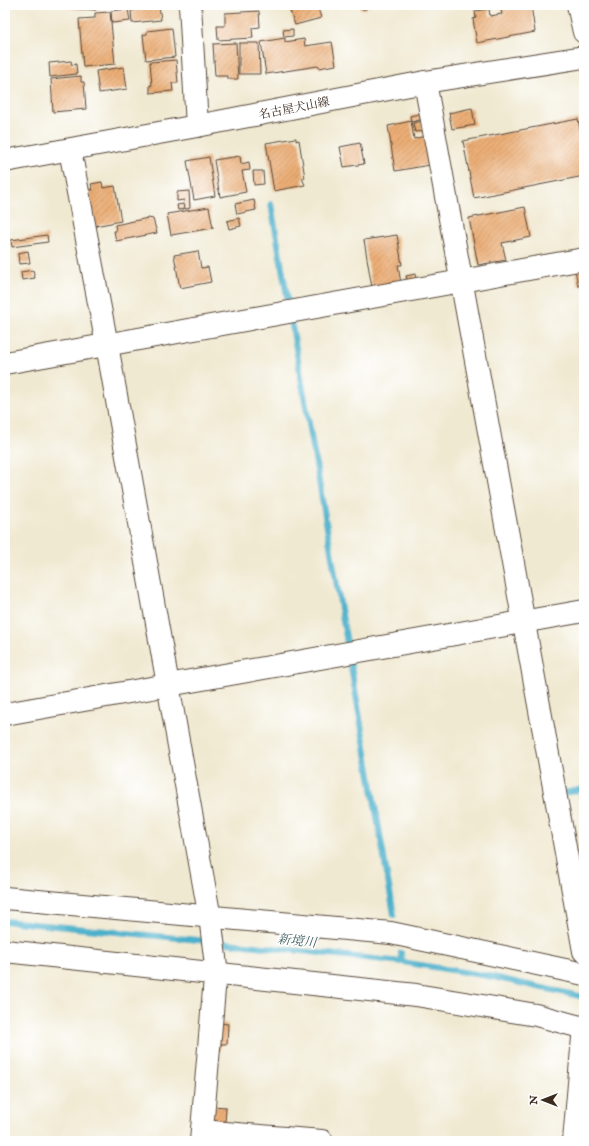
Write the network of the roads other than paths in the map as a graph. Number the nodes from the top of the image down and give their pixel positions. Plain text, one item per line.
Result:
1 (190, 5) edge
2 (578, 5) edge
3 (584, 32) edge
4 (584, 57) edge
5 (425, 82) junction
6 (197, 126) junction
7 (70, 150) junction
8 (5, 161) edge
9 (584, 259) edge
10 (463, 282) junction
11 (107, 345) junction
12 (5, 363) edge
13 (584, 611) edge
14 (525, 621) junction
15 (168, 686) junction
16 (5, 714) edge
17 (5, 898) edge
18 (210, 920) junction
19 (5, 951) edge
20 (584, 951) edge
21 (216, 969) junction
22 (584, 974) edge
23 (584, 1027) edge
24 (202, 1136) edge
25 (322, 1141) edge
26 (574, 1141) edge

1 - 6 street
2 - 3 street
4 - 5 street, 名古屋犬山線
5 - 6 street, 名古屋犬山線
5 - 10 street
6 - 7 street, 名古屋犬山線
7 - 8 street, 名古屋犬山線
7 - 11 street
9 - 10 street
10 - 11 street
10 - 14 street
11 - 12 street
11 - 15 street
13 - 14 street
14 - 15 street
14 - 20 street
15 - 16 street
15 - 18 street
17 - 18 street
18 - 21 street
18 - 22 street
19 - 21 street
21 - 23 street
21 - 24 street
23 - 26 street
24 - 25 street

